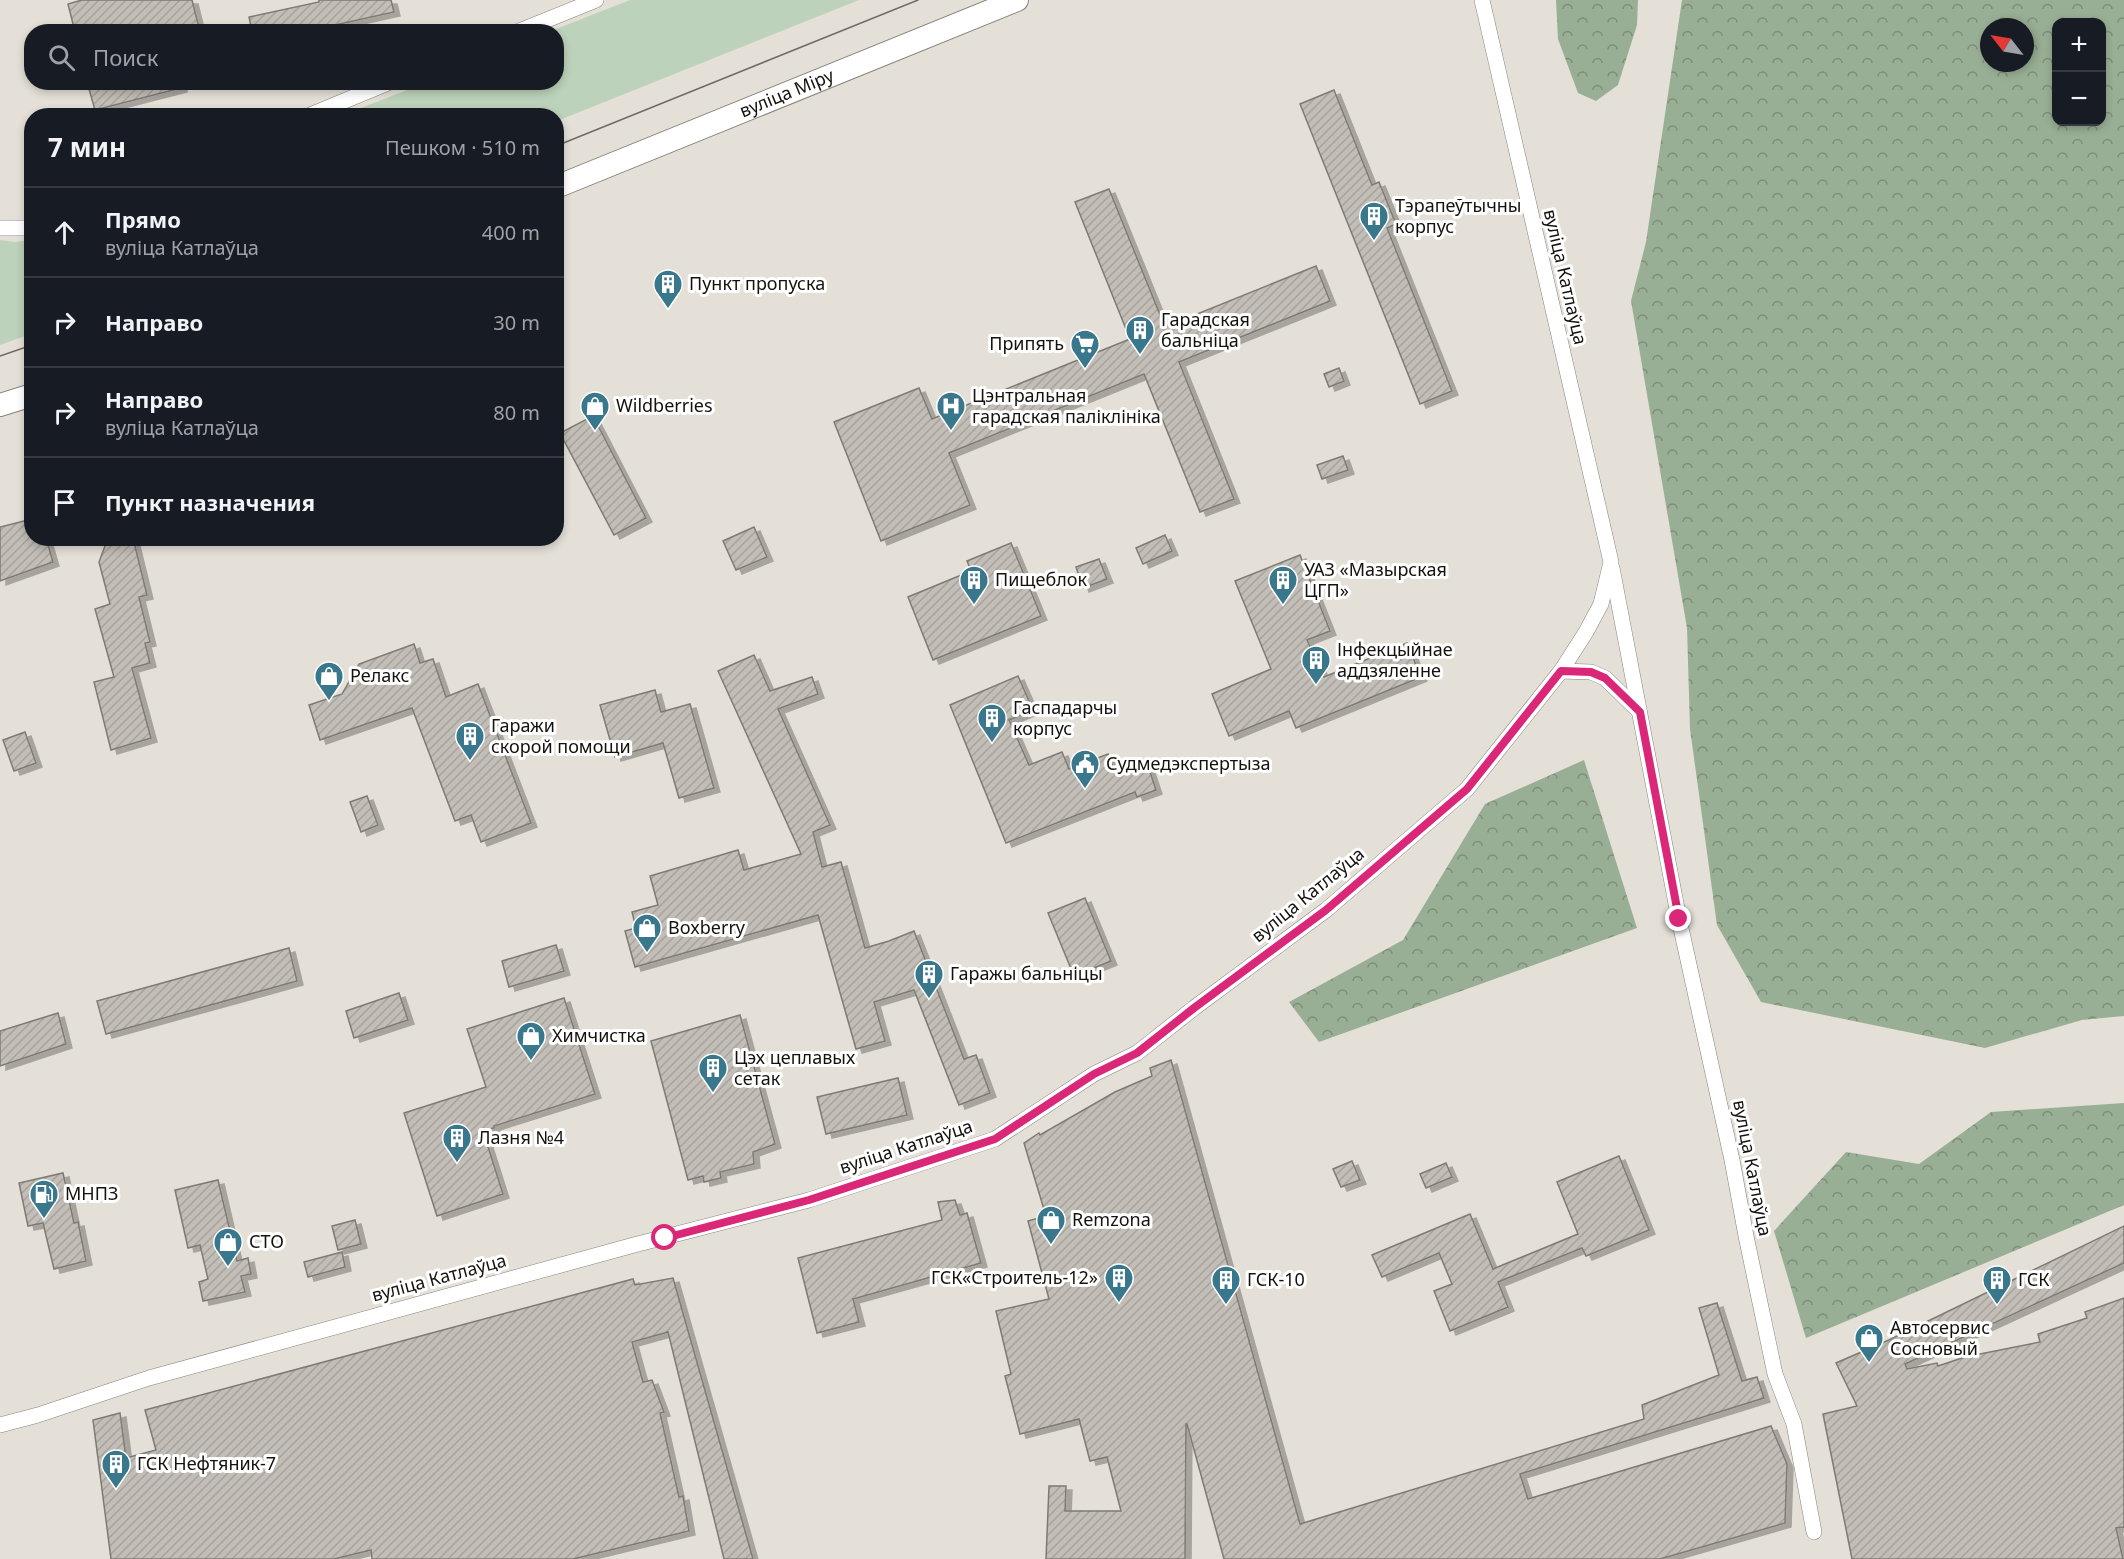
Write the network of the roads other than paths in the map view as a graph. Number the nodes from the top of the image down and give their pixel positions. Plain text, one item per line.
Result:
1 (596, 0) edge
2 (1017, 0) edge
3 (1482, 0) edge
4 (537, 24) edge
5 (371, 90) edge
6 (327, 108) edge
7 (564, 184) edge
8 (0, 228) edge
9 (24, 228) edge
10 (24, 398) edge
11 (0, 405) edge
12 (1611, 562) junction
13 (1561, 671) junction
14 (1640, 712) junction
15 (0, 1425) edge
16 (1814, 1532) dead end

1 - 4 street
2 - 7 main road, вуліца Міру
3 - 12 street, вуліца Катлаўца
5 - 6 street
8 - 9 street
10 - 11 main road
12 - 13 street, вуліца Катлаўца
12 - 14 street, вуліца Катлаўца
13 - 14 street
13 - 15 street, вуліца Катлаўца
14 - 16 street, вуліца Катлаўца

